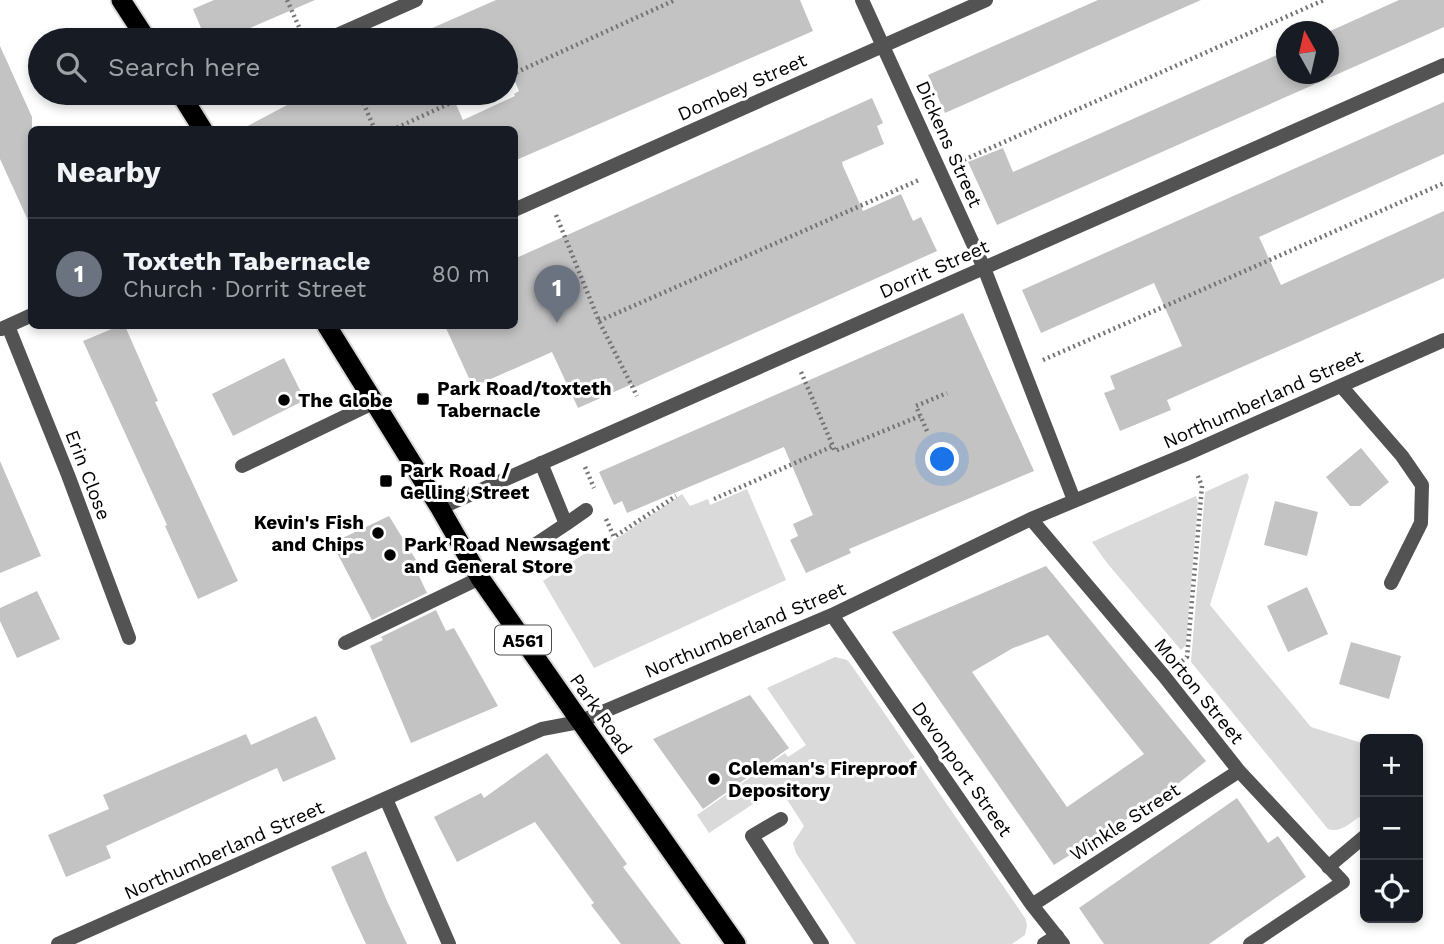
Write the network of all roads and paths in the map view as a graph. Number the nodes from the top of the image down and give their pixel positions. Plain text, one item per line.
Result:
1 (121, 0) edge
2 (288, 0) edge
3 (416, 0) edge
4 (675, 0) edge
5 (862, 0) edge
6 (986, 0) edge
7 (1324, 0) edge
8 (139, 28) edge
9 (299, 28) edge
10 (353, 28) edge
11 (884, 46) junction
12 (1444, 65) edge
13 (518, 72) edge
14 (188, 105) edge
15 (364, 105) edge
16 (446, 105) edge
17 (201, 126) edge
18 (373, 126) edge
19 (401, 126) edge
20 (940, 170) junction
21 (1444, 183) edge
22 (548, 195) junction
23 (518, 208) edge
24 (984, 268) junction
25 (28, 316) edge
26 (599, 321) junction
27 (4, 328) edge
28 (329, 329) edge
29 (1444, 340) edge
30 (792, 352) junction
31 (1023, 369) junction
32 (1341, 386) junction
33 (947, 393) dead end
34 (373, 403) junction
35 (647, 415) junction
36 (920, 416) junction
37 (927, 431) dead end
38 (833, 446) junction
39 (576, 447) junction
40 (1189, 453) junction
41 (541, 463) junction
42 (242, 466) dead end
43 (676, 496) dead end
44 (598, 498) dead end
45 (713, 499) dead end
46 (1074, 500) junction
47 (440, 508) junction
48 (586, 510) dead end
49 (603, 511) dead end
50 (1031, 519) junction
51 (566, 524) junction
52 (536, 544) dead end
53 (480, 578) junction
54 (1391, 583) dead end
55 (832, 615) junction
56 (129, 638) dead end
57 (345, 643) dead end
58 (1164, 676) junction
59 (579, 722) junction
60 (1238, 771) junction
61 (386, 799) junction
62 (781, 819) dead end
63 (1360, 840) edge
64 (1328, 867) junction
65 (1032, 905) junction
66 (1060, 940) edge
67 (58, 944) edge
68 (449, 944) edge
69 (736, 944) edge
70 (822, 944) edge
71 (1044, 944) edge
72 (1250, 944) edge

1 - 8 highway
2 - 9 path
3 - 10 street
4 - 13 path
5 - 11 street, Dickens Street
6 - 11 street, Dombey Street
7 - 20 path
11 - 20 street, Dickens Street
11 - 22 street, Dombey Street
12 - 24 street, Dorrit Street
14 - 17 highway
15 - 18 path
16 - 19 path
20 - 24 street, Dickens Street
20 - 26 path
21 - 31 path
22 - 23 street, Dombey Street
22 - 26 path
24 - 30 street, Dorrit Street
24 - 31 street, Dickens Street
25 - 27 street
26 - 35 path
27 - 56 street, Erin Close
28 - 34 highway, Park Road / A561
29 - 32 street, Northumberland Street
30 - 35 street, Dorrit Street
30 - 38 path
31 - 46 street, Dickens Street
32 - 40 street, Northumberland Street
32 - 54 street
33 - 36 path
34 - 42 street
34 - 47 highway, Park Road / A561
35 - 39 street, Dorrit Street
36 - 37 path
36 - 38 path
38 - 45 path
39 - 41 street, Dorrit Street
39 - 44 path
40 - 46 street, Northumberland Street
40 - 58 path
41 - 47 street, Dorrit Street
41 - 51 street
43 - 49 path
46 - 50 street, Northumberland Street
47 - 53 highway, Park Road / A561
48 - 51 street
50 - 55 street, Northumberland Street
50 - 58 street, Morton Street
51 - 52 street
53 - 57 street
53 - 59 highway, Park Road / A561
55 - 59 street, Northumberland Street
55 - 65 street, Devonport Street
58 - 60 street, Morton Street
59 - 61 street, Northumberland Street
59 - 69 highway, Park Road / A561
60 - 64 street, Morton Street
60 - 65 street, Winkle Street
61 - 67 street, Northumberland Street
61 - 68 street
62 - 70 street
63 - 64 street
64 - 72 street, Morton Street
65 - 66 street, Devonport Street
66 - 71 street

